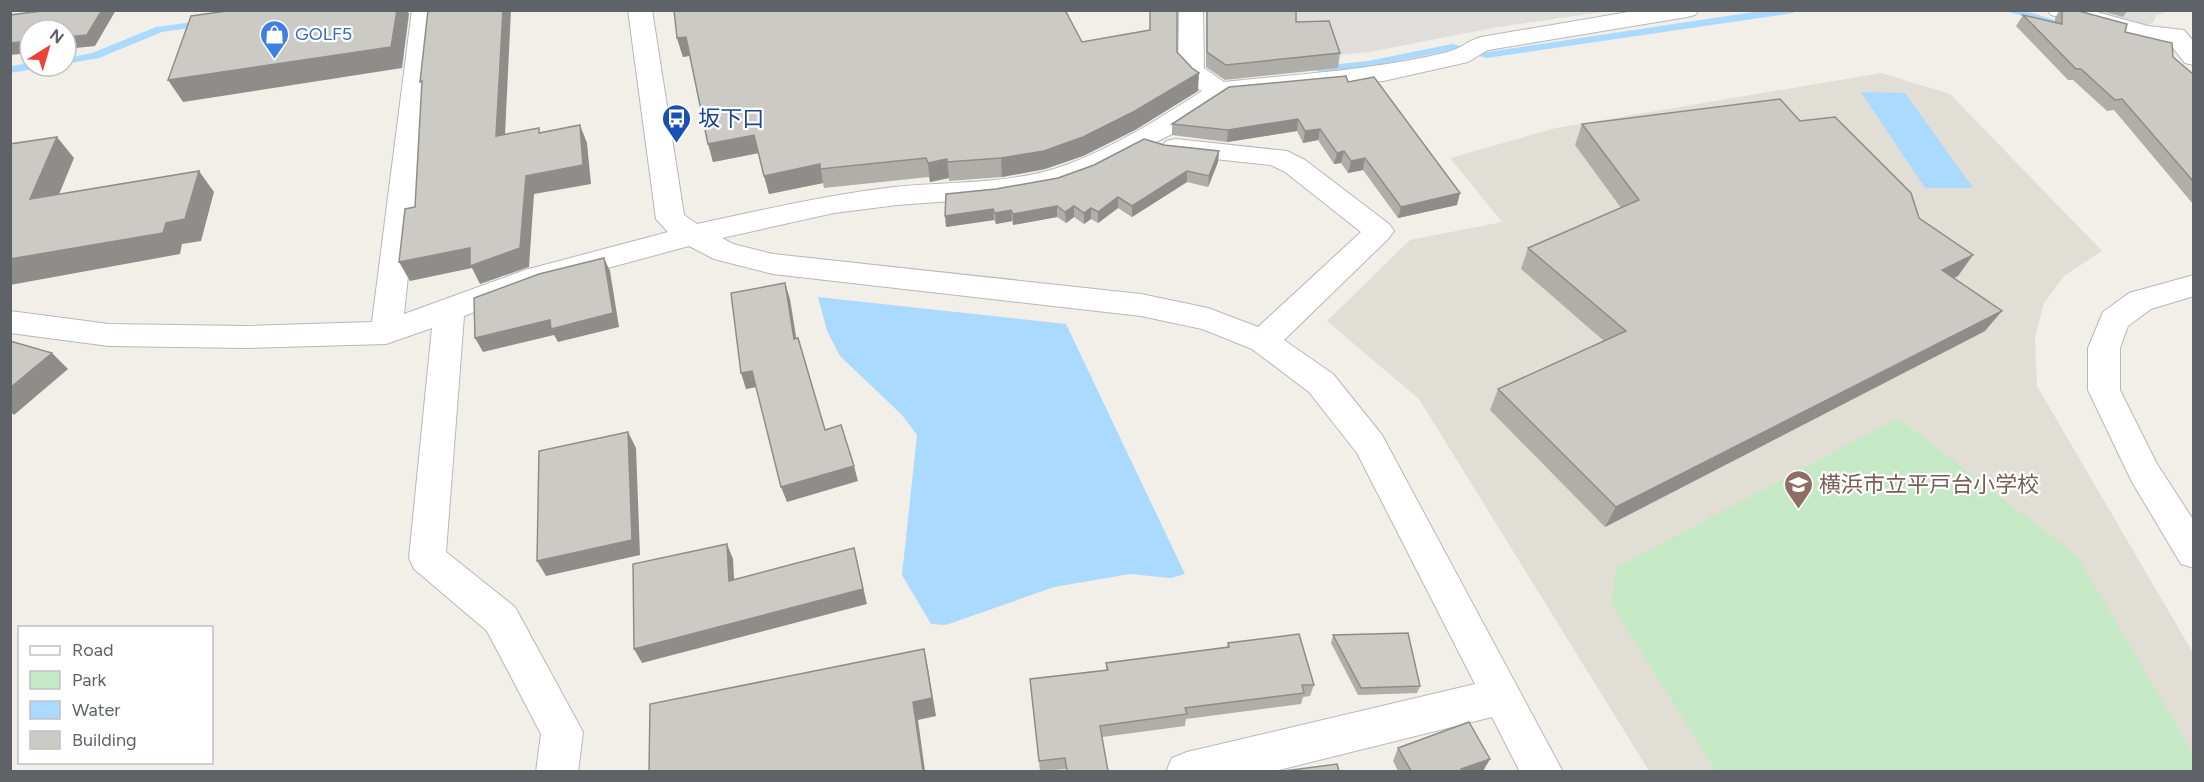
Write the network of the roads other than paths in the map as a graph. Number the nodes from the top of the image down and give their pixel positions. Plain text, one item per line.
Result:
1 (424, 10) edge
2 (640, 10) edge
3 (1191, 10) edge
4 (1687, 10) edge
5 (2058, 10) edge
6 (2184, 30) edge
7 (2192, 57) edge
8 (1220, 90) junction
9 (1141, 139) junction
10 (692, 235) junction
11 (2193, 285) edge
12 (448, 311) junction
13 (10, 322) edge
14 (386, 333) junction
15 (1263, 341) junction
16 (2193, 553) edge
17 (1503, 696) junction
18 (557, 771) edge
19 (1187, 771) edge
20 (1542, 771) edge

1 - 14 street
2 - 10 street
3 - 8 street
4 - 8 street
5 - 6 street
6 - 7 street
8 - 9 street
9 - 10 street
9 - 15 street
10 - 12 street
10 - 15 street
11 - 16 street
12 - 14 street
12 - 18 street
13 - 14 street
15 - 17 street
17 - 19 street
17 - 20 street

